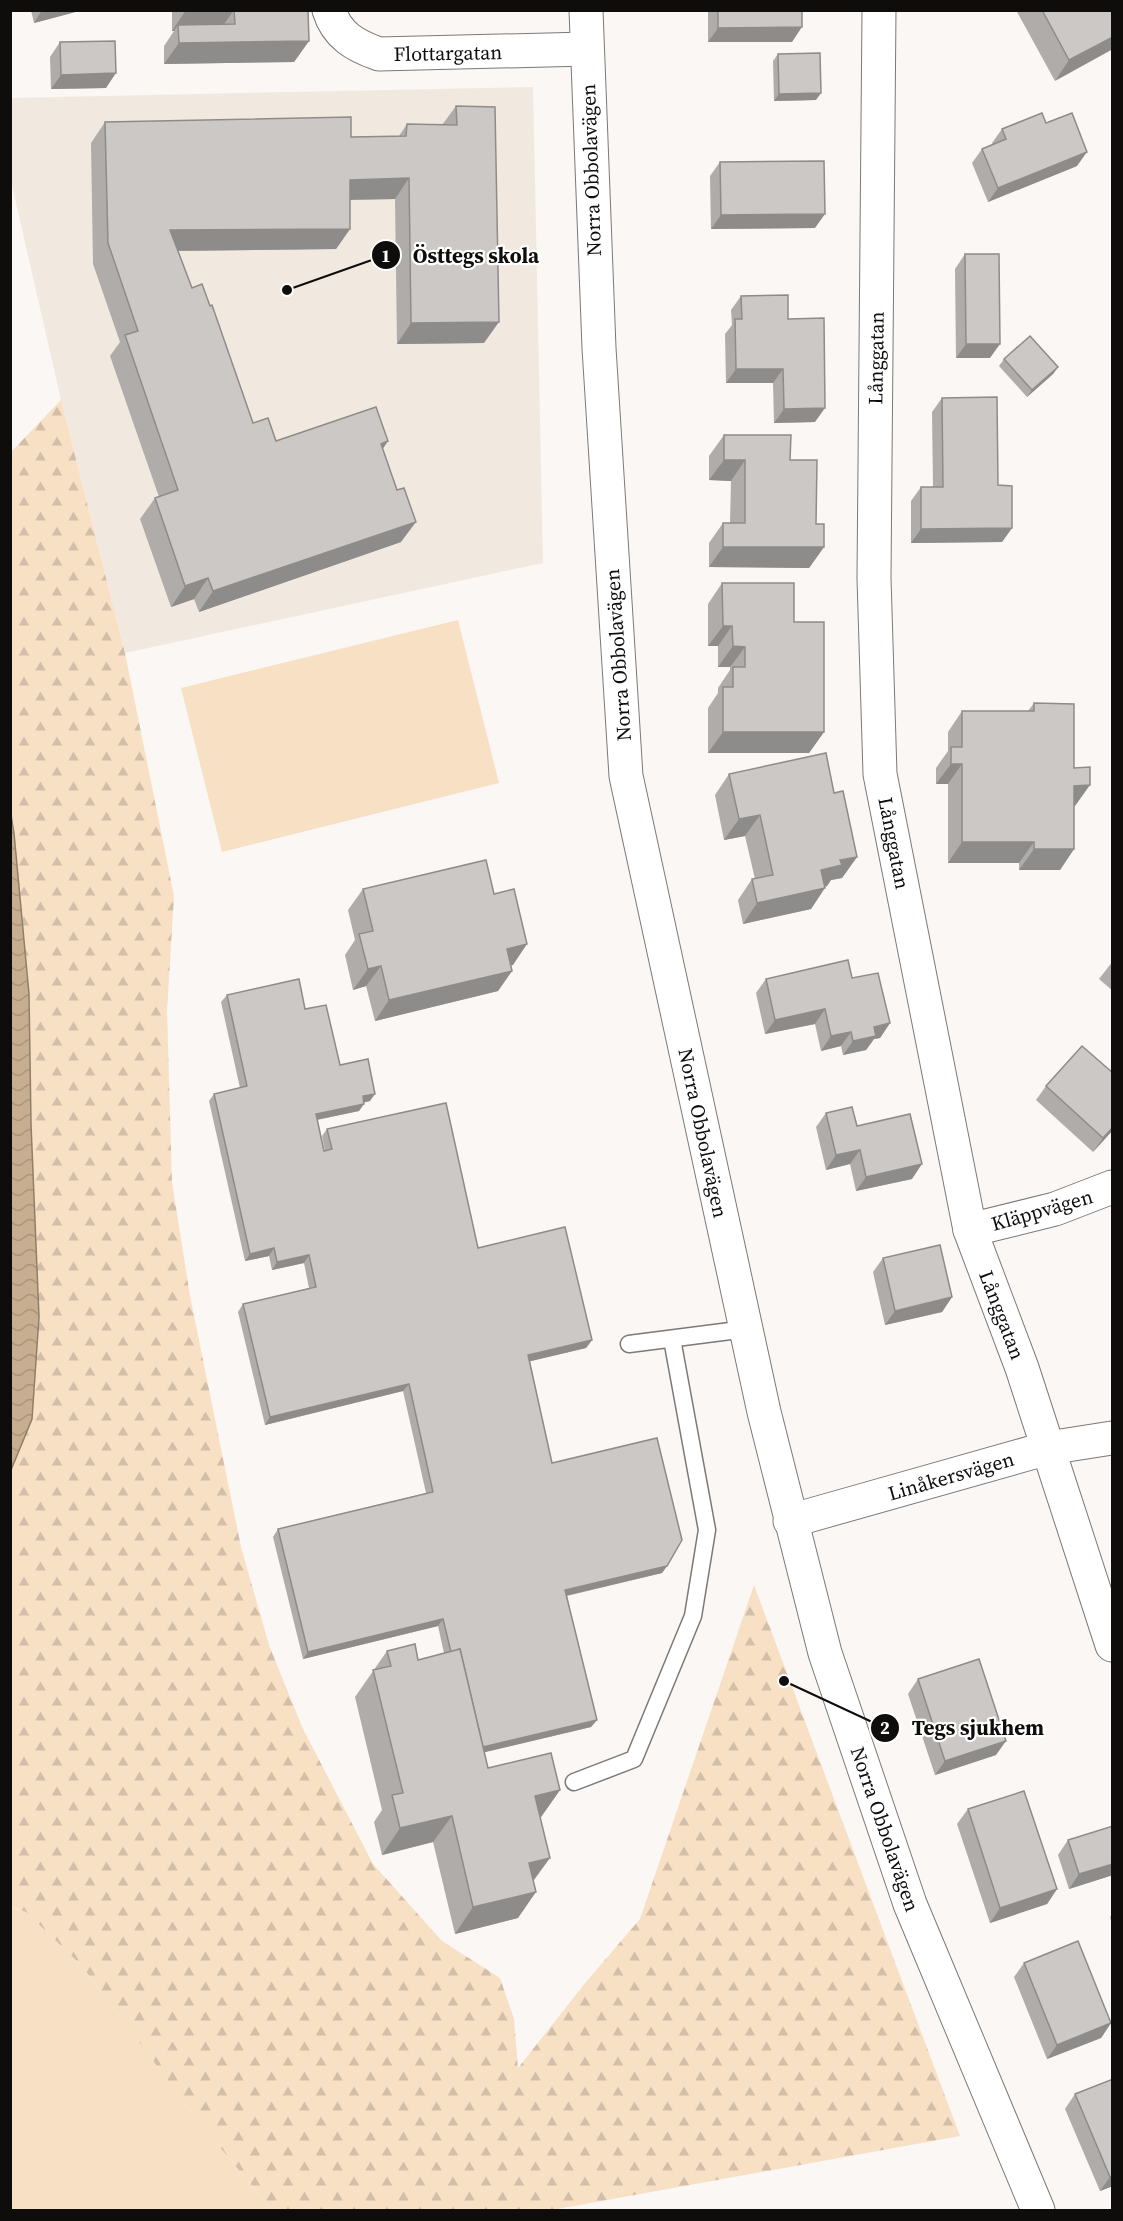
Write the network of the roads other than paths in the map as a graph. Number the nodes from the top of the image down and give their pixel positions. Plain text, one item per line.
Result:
1 (329, 10) edge
2 (586, 10) edge
3 (879, 10) edge
4 (587, 49) junction
5 (1113, 1186) edge
6 (970, 1230) junction
7 (746, 1329) junction
8 (672, 1339) junction
9 (629, 1344) dead end
10 (1113, 1438) edge
11 (1047, 1448) junction
12 (790, 1521) junction
13 (1113, 1645) edge
14 (574, 1782) dead end
15 (1038, 2211) edge

1 - 4 street, Flottargatan
2 - 4 street, Norra Obbolavägen
3 - 6 street, Långgatan
4 - 7 street, Norra Obbolavägen
5 - 6 street, Kläppvägen
6 - 11 street, Långgatan
7 - 8 lane
7 - 12 street, Norra Obbolavägen
8 - 9 lane
8 - 14 lane
10 - 11 street, Linåkersvägen
11 - 12 street, Linåkersvägen
11 - 13 street, Långgatan
12 - 15 street, Norra Obbolavägen

